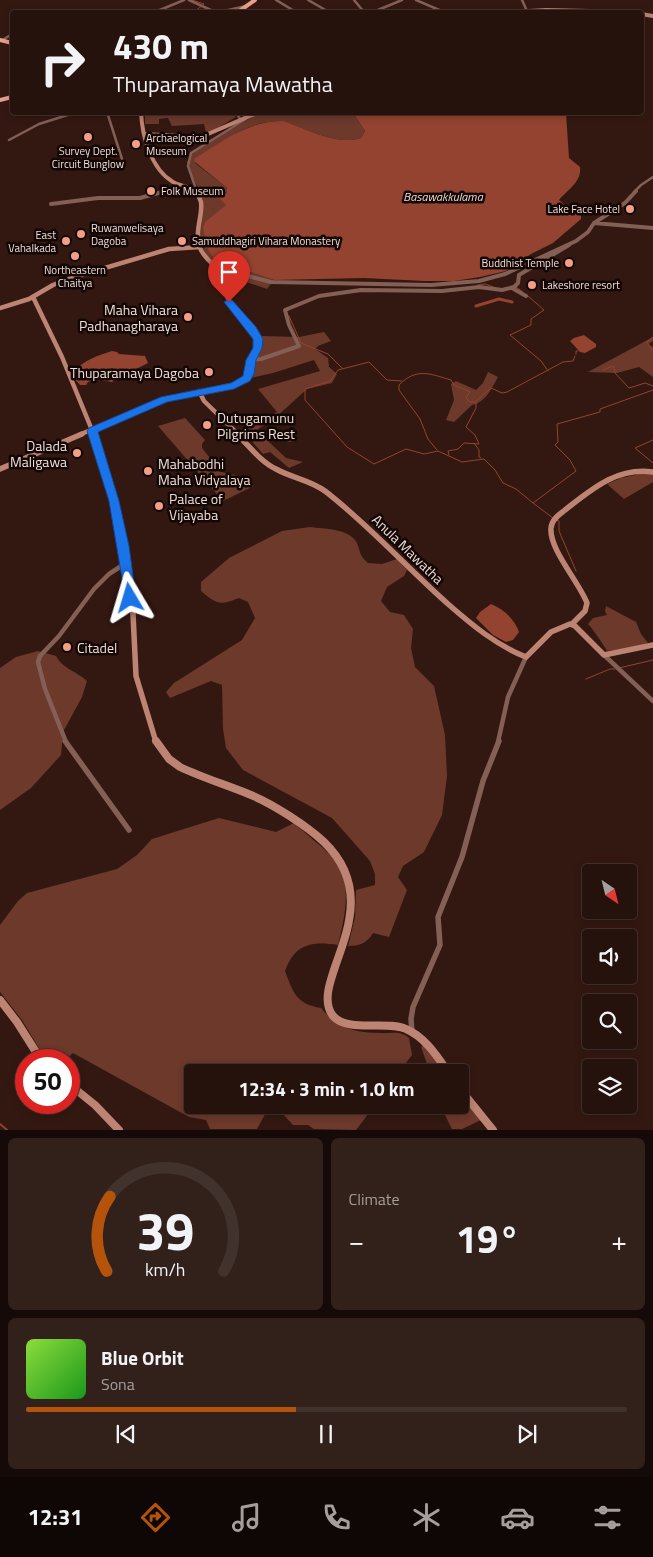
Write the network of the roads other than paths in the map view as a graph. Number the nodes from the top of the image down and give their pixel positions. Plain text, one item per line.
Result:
1 (184, 0) edge
2 (189, 0) edge
3 (255, 0) edge
4 (276, 0) edge
5 (308, 0) edge
6 (354, 0) edge
7 (402, 0) edge
8 (416, 0) edge
9 (247, 6) junction
10 (160, 10) edge
11 (210, 10) edge
12 (228, 10) edge
13 (241, 10) edge
14 (293, 10) edge
15 (326, 10) edge
16 (362, 10) edge
17 (378, 10) edge
18 (439, 10) edge
19 (68, 115) edge
20 (108, 115) edge
21 (141, 115) edge
22 (237, 115) edge
23 (250, 116) joint
24 (241, 120) junction
25 (144, 134) junction
26 (9, 140) dead end
27 (122, 159) dead end
28 (653, 177) edge
29 (180, 184) junction
30 (196, 189) junction
31 (64, 202) dead end
32 (594, 223) junction
33 (653, 228) edge
34 (572, 242) junction
35 (200, 247) junction
36 (210, 263) junction
37 (512, 288) junction
38 (526, 296) dead end
39 (33, 297) junction
40 (0, 308) edge
41 (251, 360) junction
42 (198, 391) junction
43 (92, 431) junction
44 (0, 469) edge
45 (653, 472) edge
46 (126, 563) junction
47 (572, 624) junction
48 (653, 645) edge
49 (604, 655) junction
50 (526, 657) junction
51 (653, 701) edge
52 (129, 830) dead end
53 (0, 1000) edge
54 (412, 1032) junction
55 (34, 1049) edge
56 (442, 1064) edge
57 (80, 1094) edge
58 (469, 1100) edge
59 (119, 1130) edge
60 (493, 1130) edge

1 - 10 street
2 - 11 street
3 - 9 main road
4 - 14 street
5 - 15 street
6 - 16 street
7 - 17 street
8 - 18 street
9 - 12 street
9 - 13 main road
19 - 26 street
20 - 27 street
21 - 25 main road
22 - 24 street
23 - 24 main road
23 - 30 street
24 - 25 main road
25 - 29 main road
28 - 32 street
29 - 30 main road
29 - 31 street
30 - 35 main road
32 - 33 street
32 - 34 street
34 - 36 street
34 - 37 street
35 - 36 main road
35 - 39 main road
36 - 41 main road
37 - 38 street
37 - 41 street
39 - 40 main road
39 - 43 main road
41 - 42 main road
42 - 43 main road
42 - 50 main road, Anula Mawatha
43 - 44 main road
43 - 46 main road
45 - 47 main road
46 - 52 street
46 - 54 main road
47 - 49 main road
47 - 50 main road
48 - 49 main road
49 - 51 street
50 - 54 street
53 - 55 main road
54 - 56 main road
57 - 59 main road
58 - 60 main road

